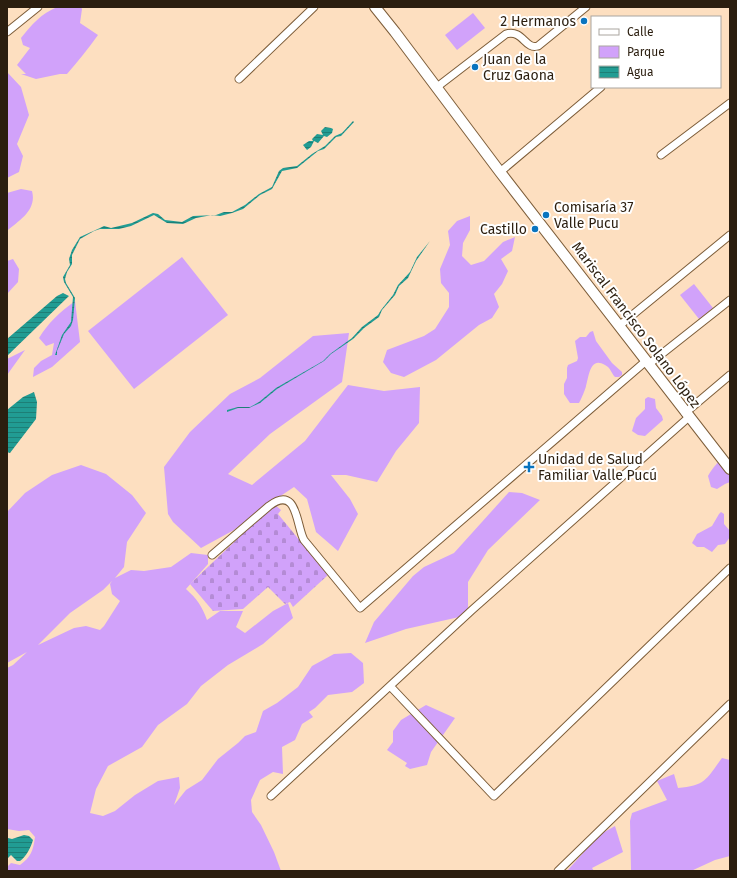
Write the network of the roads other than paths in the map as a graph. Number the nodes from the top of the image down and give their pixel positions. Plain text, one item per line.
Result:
1 (38, 7) edge
2 (314, 7) edge
3 (375, 7) edge
4 (586, 7) edge
5 (7, 32) edge
6 (239, 79) dead end
7 (437, 87) junction
8 (600, 88) edge
9 (730, 103) edge
10 (661, 155) dead end
11 (500, 172) junction
12 (730, 235) edge
13 (730, 300) edge
14 (619, 326) junction
15 (647, 362) junction
16 (730, 375) edge
17 (687, 415) junction
18 (730, 469) edge
19 (212, 555) dead end
20 (730, 568) edge
21 (390, 686) junction
22 (730, 704) edge
23 (271, 796) dead end
24 (558, 871) edge

1 - 5 street
2 - 6 street
3 - 7 main road, Mariscal Francisco Solano López
4 - 7 street
7 - 11 main road, Mariscal Francisco Solano López
8 - 11 street
9 - 10 street
11 - 14 main road, Mariscal Francisco Solano López
12 - 14 street
13 - 15 street
14 - 15 main road, Mariscal Francisco Solano López
15 - 17 main road, Mariscal Francisco Solano López
15 - 19 street
16 - 17 street
17 - 18 main road, Mariscal Francisco Solano López
17 - 21 street
20 - 21 street
21 - 23 street
22 - 24 street

